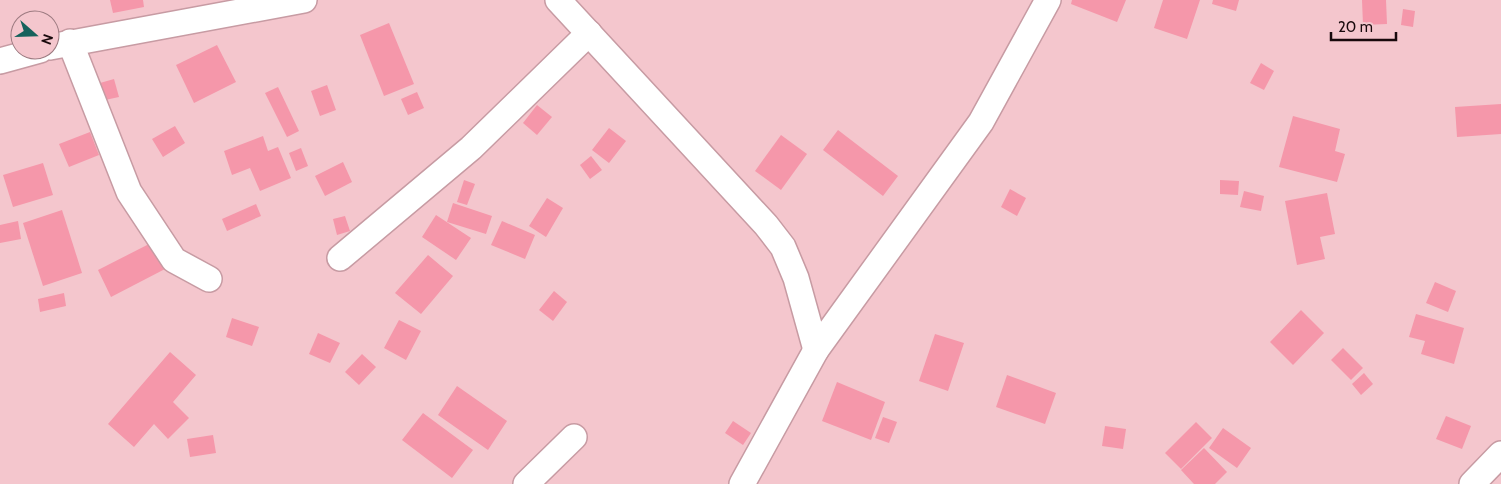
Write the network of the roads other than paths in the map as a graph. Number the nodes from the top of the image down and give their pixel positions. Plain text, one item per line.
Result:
1 (304, 0) edge
2 (558, 0) edge
3 (1048, 0) edge
4 (589, 34) junction
5 (60, 44) edge
6 (340, 258) dead end
7 (208, 279) dead end
8 (816, 350) junction
9 (574, 437) dead end
10 (1501, 454) edge
11 (526, 484) edge
12 (742, 484) edge
13 (1472, 484) edge

1 - 5 street
2 - 4 street
3 - 8 street
4 - 6 street
4 - 8 street
5 - 7 street
8 - 12 street
9 - 11 street
10 - 13 street

